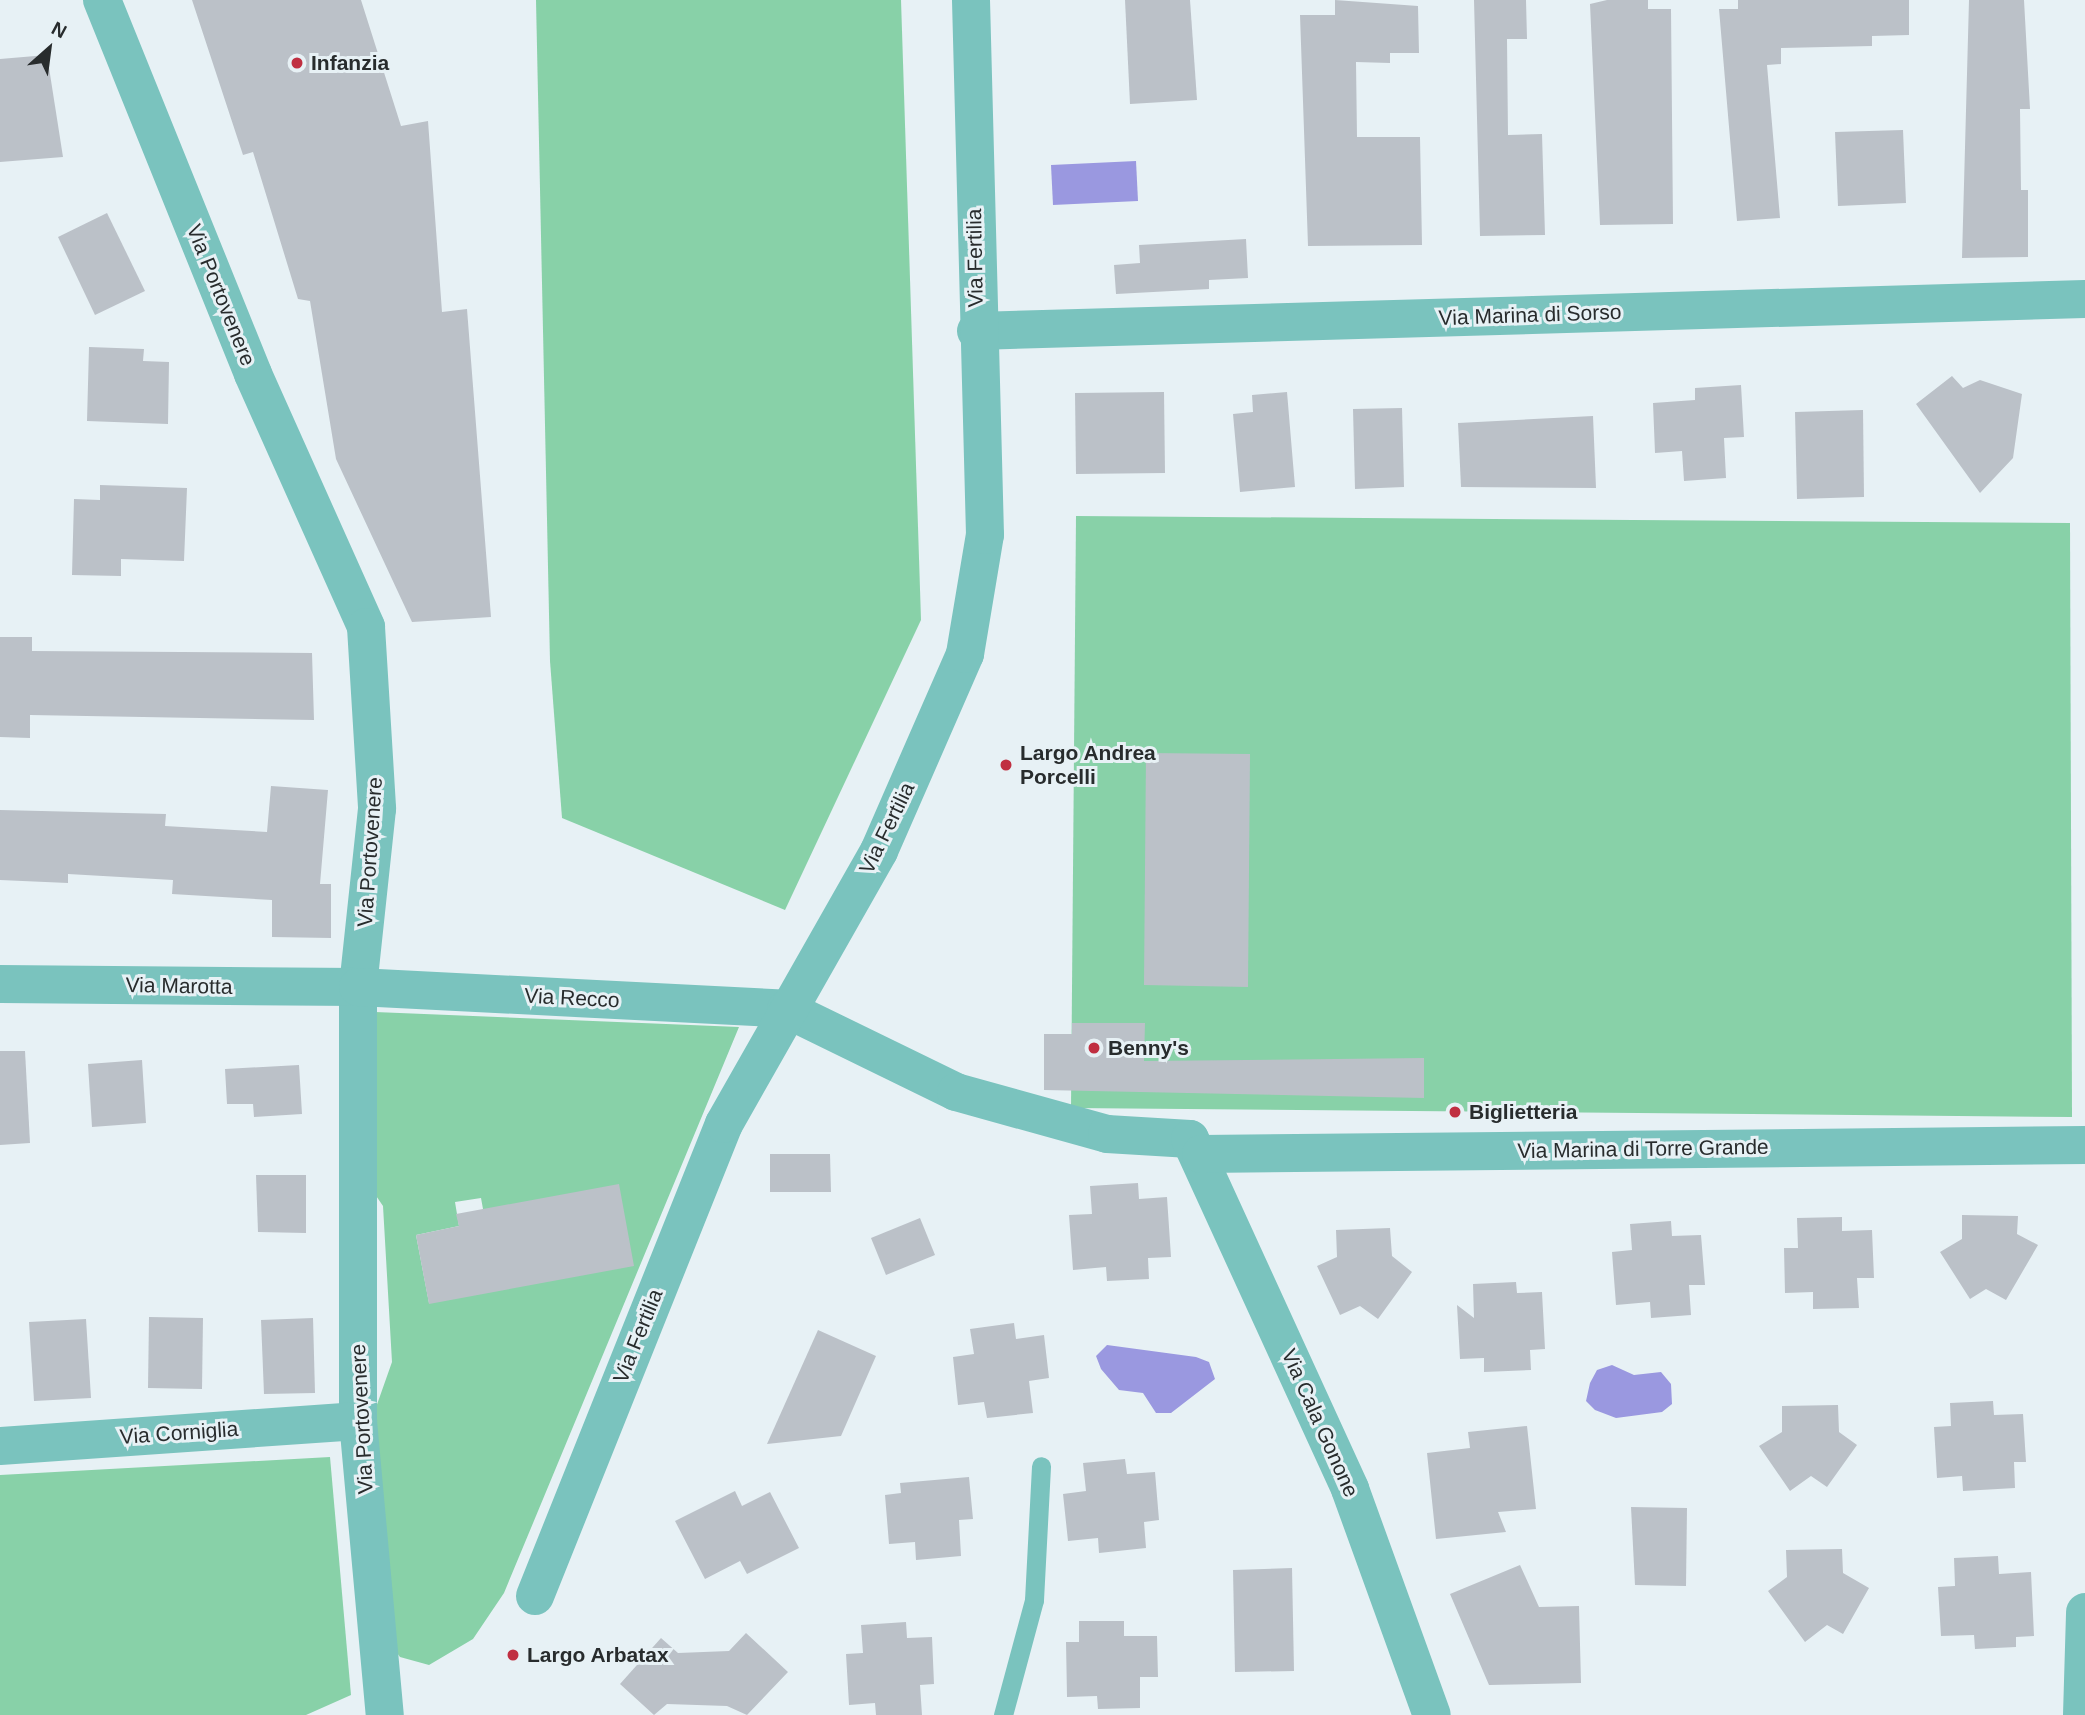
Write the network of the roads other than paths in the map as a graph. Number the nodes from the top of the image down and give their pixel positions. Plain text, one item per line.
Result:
1 (102, 0) edge
2 (971, 0) edge
3 (2085, 299) edge
4 (976, 331) junction
5 (0, 984) edge
6 (358, 988) junction
7 (786, 1009) junction
8 (2085, 1145) edge
9 (1196, 1146) junction
10 (358, 1421) junction
11 (0, 1446) edge
12 (1041, 1466) dead end
13 (535, 1595) dead end
14 (2085, 1612) edge
15 (385, 1715) edge
16 (1003, 1715) edge
17 (1432, 1715) edge
18 (2082, 1715) edge

1 - 6 street, Via Portovenere
2 - 4 street, Via Fertilia
3 - 4 street, Via Marina di Sorso
4 - 7 street, Via Fertilia
5 - 6 street, Via Marotta
6 - 7 street, Via Recco
6 - 10 street, Via Portovenere
7 - 9 street, Via Marina di Torre Grande
7 - 13 street, Via Fertilia
8 - 9 street, Via Marina di Torre Grande
9 - 17 street, Via Cala Gonone
10 - 11 street, Via Corniglia
10 - 15 street, Via Portovenere
12 - 16 lane
14 - 18 street

